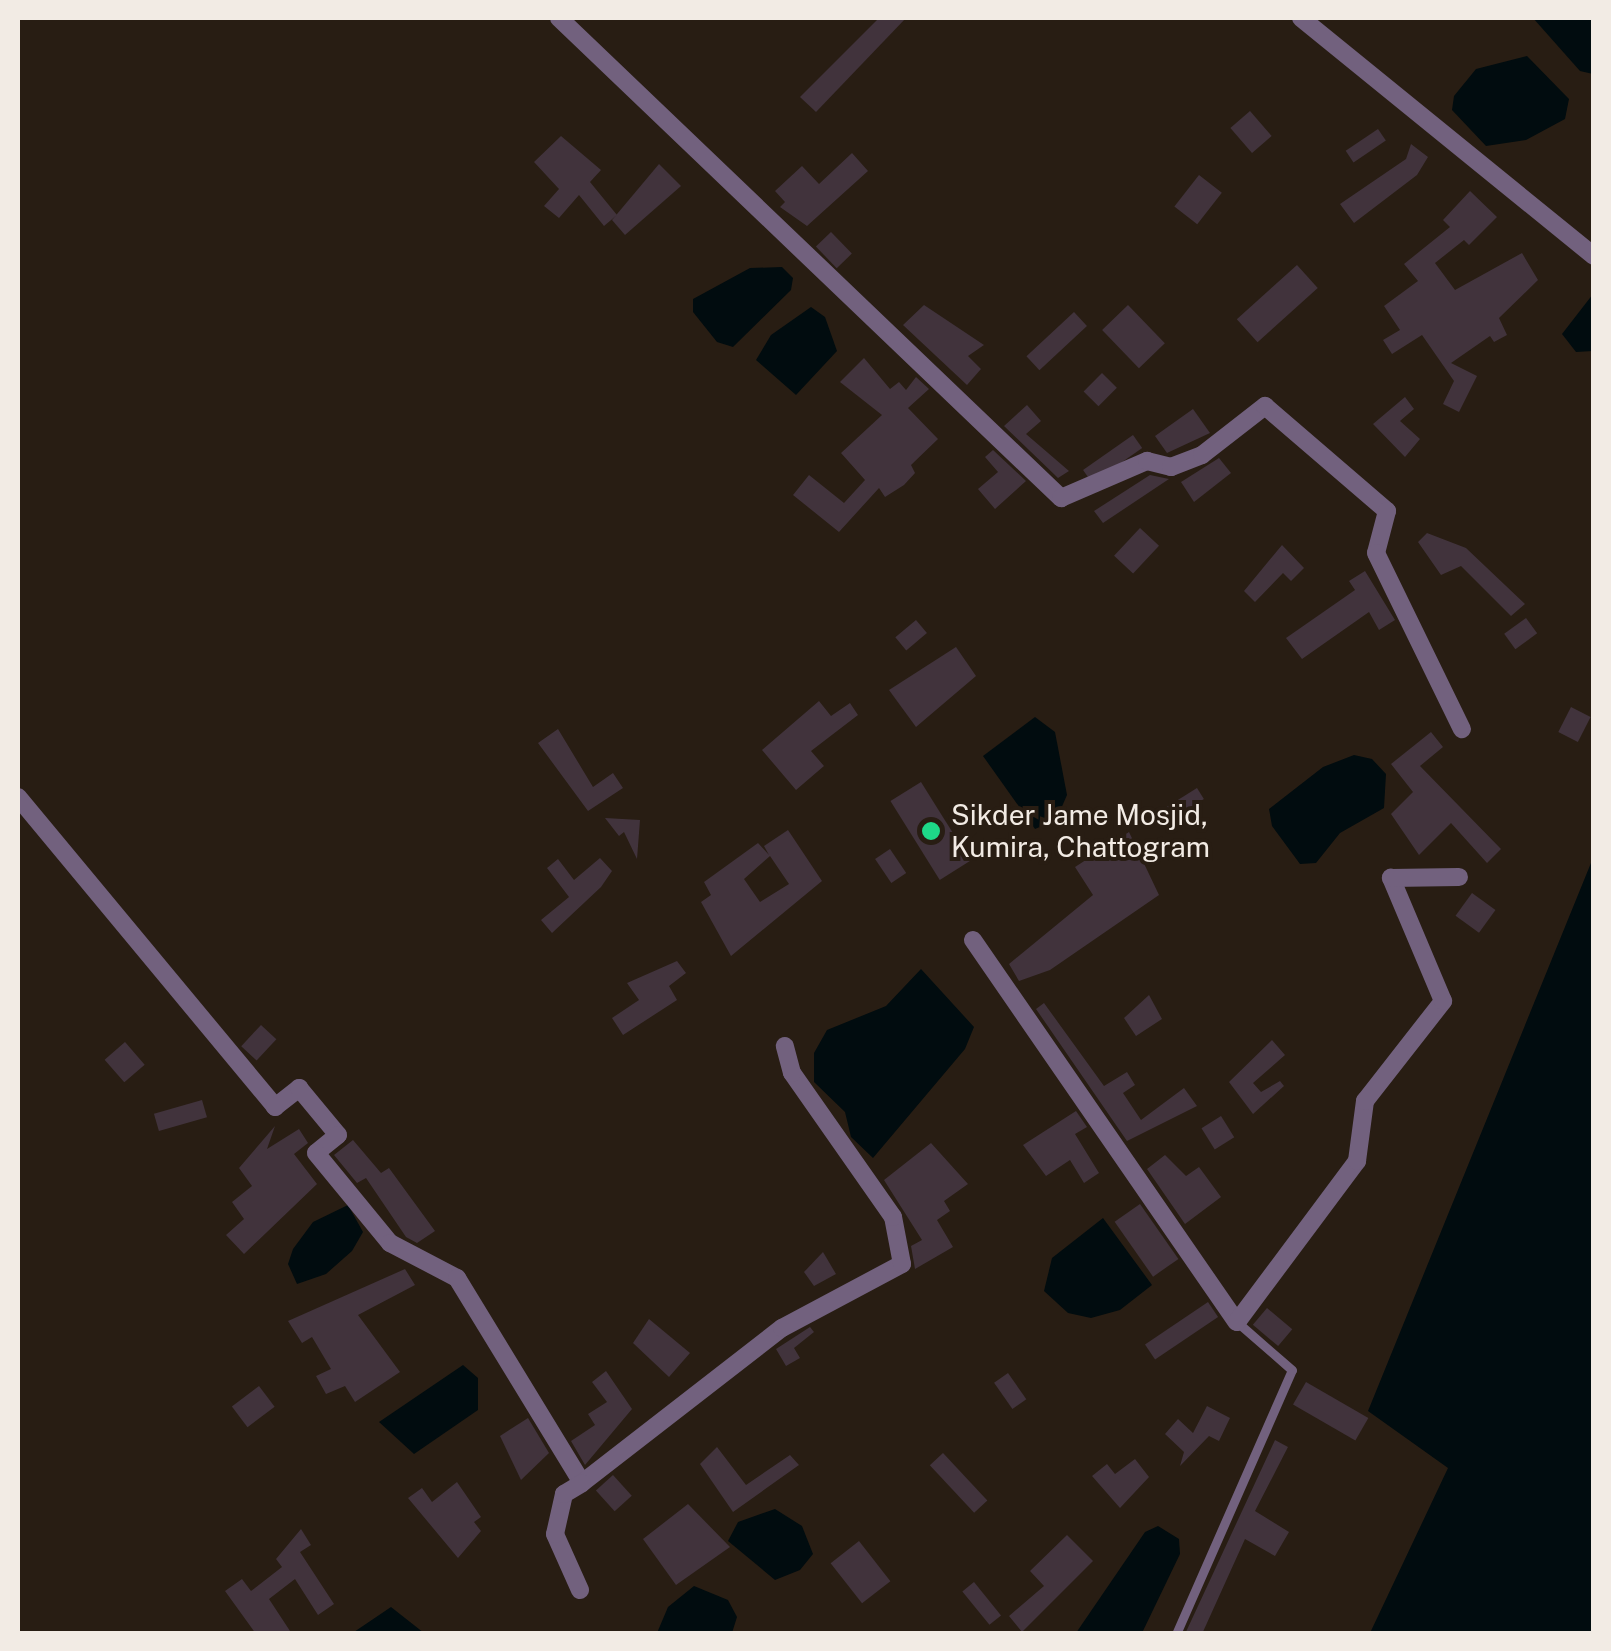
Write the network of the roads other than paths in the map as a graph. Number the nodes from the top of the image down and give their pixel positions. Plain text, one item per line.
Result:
1 (559, 18) edge
2 (1302, 18) edge
3 (1594, 256) edge
4 (1462, 729) dead end
5 (18, 797) edge
6 (1458, 877) dead end
7 (973, 940) dead end
8 (785, 1046) dead end
9 (1237, 1322) junction
10 (582, 1483) junction
11 (580, 1590) dead end
12 (1176, 1634) edge

1 - 4 street
2 - 3 street
5 - 10 street
6 - 9 street
7 - 9 street
8 - 10 street
9 - 12 lane
10 - 11 street

